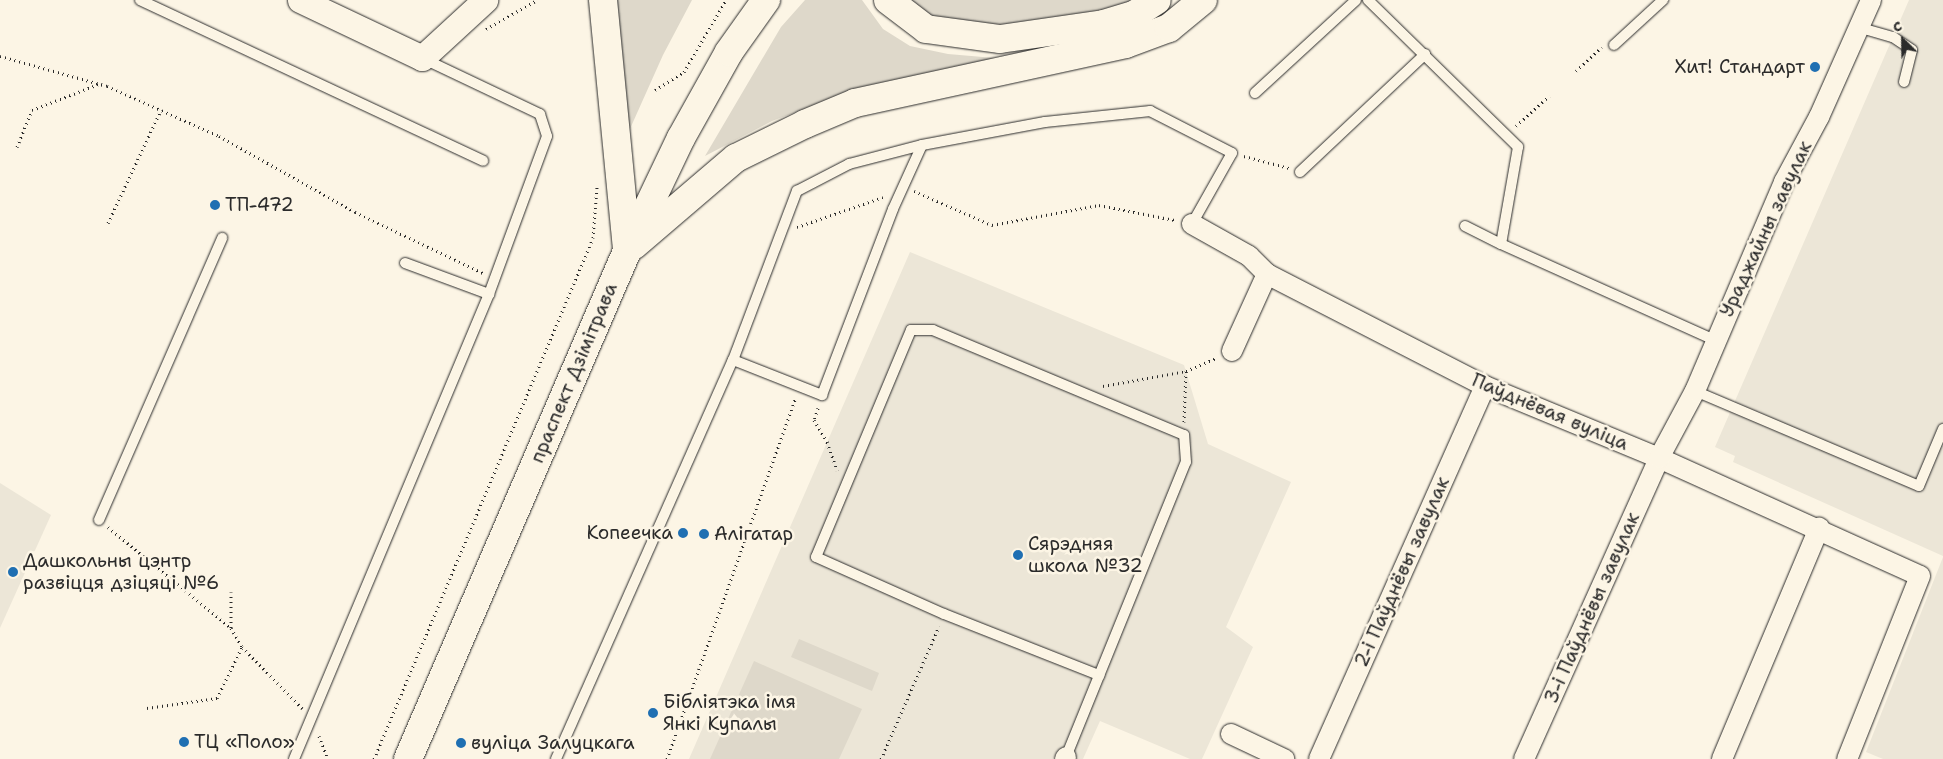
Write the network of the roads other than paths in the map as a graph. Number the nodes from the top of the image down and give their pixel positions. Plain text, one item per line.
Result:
1 (140, 0) edge
2 (300, 0) edge
3 (485, 0) edge
4 (603, 0) edge
5 (766, 0) edge
6 (888, 0) edge
7 (1157, 0) edge
8 (1203, 0) edge
9 (1356, 0) edge
10 (1368, 0) edge
11 (1663, 0) edge
12 (1871, 0) edge
13 (1861, 28) junction
14 (1612, 42) road end
15 (1425, 54) junction
16 (422, 58) junction
17 (1904, 82) dead end
18 (1254, 93) dead end
19 (922, 145) junction
20 (483, 161) dead end
21 (1300, 172) road end
22 (1192, 224) joint
23 (1465, 226) dead end
24 (222, 238) dead end
25 (1500, 244) junction
26 (627, 251) junction
27 (405, 263) dead end
28 (1267, 274) junction
29 (489, 294) junction
30 (1715, 340) junction
31 (1232, 351) road end
32 (733, 360) junction
33 (1485, 386) junction
34 (1695, 391) junction
35 (1943, 430) edge
36 (1659, 458) junction
37 (99, 520) road end
38 (1819, 528) junction
39 (1099, 675) junction
40 (1231, 734) dead end
41 (1065, 758) edge
42 (294, 759) edge
43 (408, 759) edge
44 (556, 759) edge
45 (1284, 759) edge
46 (1320, 759) edge
47 (1524, 759) edge
48 (1722, 759) edge
49 (1847, 759) edge

1 - 20 lane
2 - 16 street
3 - 16 street
4 - 26 main road
5 - 26 main road, праспект Дзімітрава
6 - 7 main road
8 - 26 main road
9 - 18 lane
10 - 15 lane
11 - 14 lane
12 - 13 street, Ураджайны завулак
13 - 17 lane
13 - 30 street, Ураджайны завулак
15 - 21 lane
15 - 25 lane
16 - 29 lane
19 - 22 lane
19 - 32 lane
19 - 32 lane
22 - 28 street, Паўднёвая вуліца
23 - 25 lane
24 - 37 lane
25 - 30 lane
26 - 43 main road, праспект Дзімітрава
27 - 29 lane
28 - 31 street
28 - 33 street, Паўднёвая вуліца
29 - 42 lane
30 - 34 street, Ураджайны завулак
32 - 44 lane
33 - 36 street, Паўднёвая вуліца
33 - 46 street, 2-і Паўднёвы завулак
34 - 35 lane
34 - 36 street, Ураджайны завулак
36 - 38 street, Паўднёвая вуліца
36 - 47 street, 3-і Паўднёвы завулак
38 - 48 street
38 - 49 street, Паўднёвая вуліца
39 - 39 lane
39 - 41 lane
40 - 45 street

